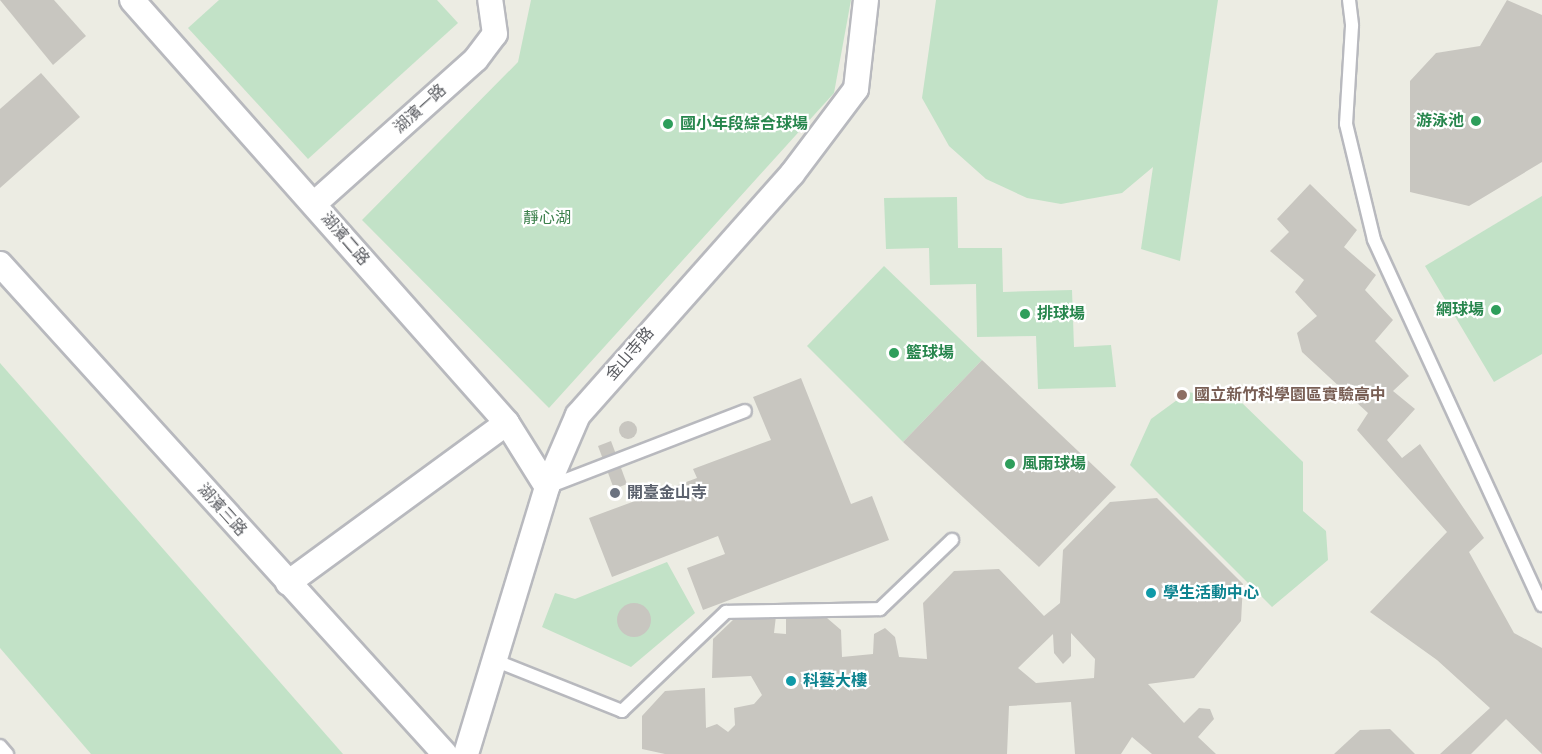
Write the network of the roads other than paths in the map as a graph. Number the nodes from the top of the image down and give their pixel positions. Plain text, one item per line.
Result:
1 (132, 0) edge
2 (490, 0) edge
3 (866, 0) edge
4 (1349, 0) edge
5 (314, 204) junction
6 (0, 264) edge
7 (745, 411) dead end
8 (507, 423) junction
9 (547, 487) junction
10 (952, 540) dead end
11 (288, 583) junction
12 (1542, 605) edge
13 (494, 660) junction
14 (0, 746) edge
15 (7, 754) edge
16 (445, 754) edge
17 (466, 754) edge

1 - 5 street, 湖濱二路
2 - 5 street, 湖濱一路
3 - 9 street, 金山寺路
4 - 12 lane
5 - 8 street, 湖濱二路
6 - 11 street, 湖濱三路
7 - 9 lane
8 - 9 street, 湖濱二路
8 - 11 street
9 - 13 street, 金山寺路
10 - 13 lane
11 - 16 street, 湖濱三路
13 - 17 street, 金山寺路
14 - 15 lane

